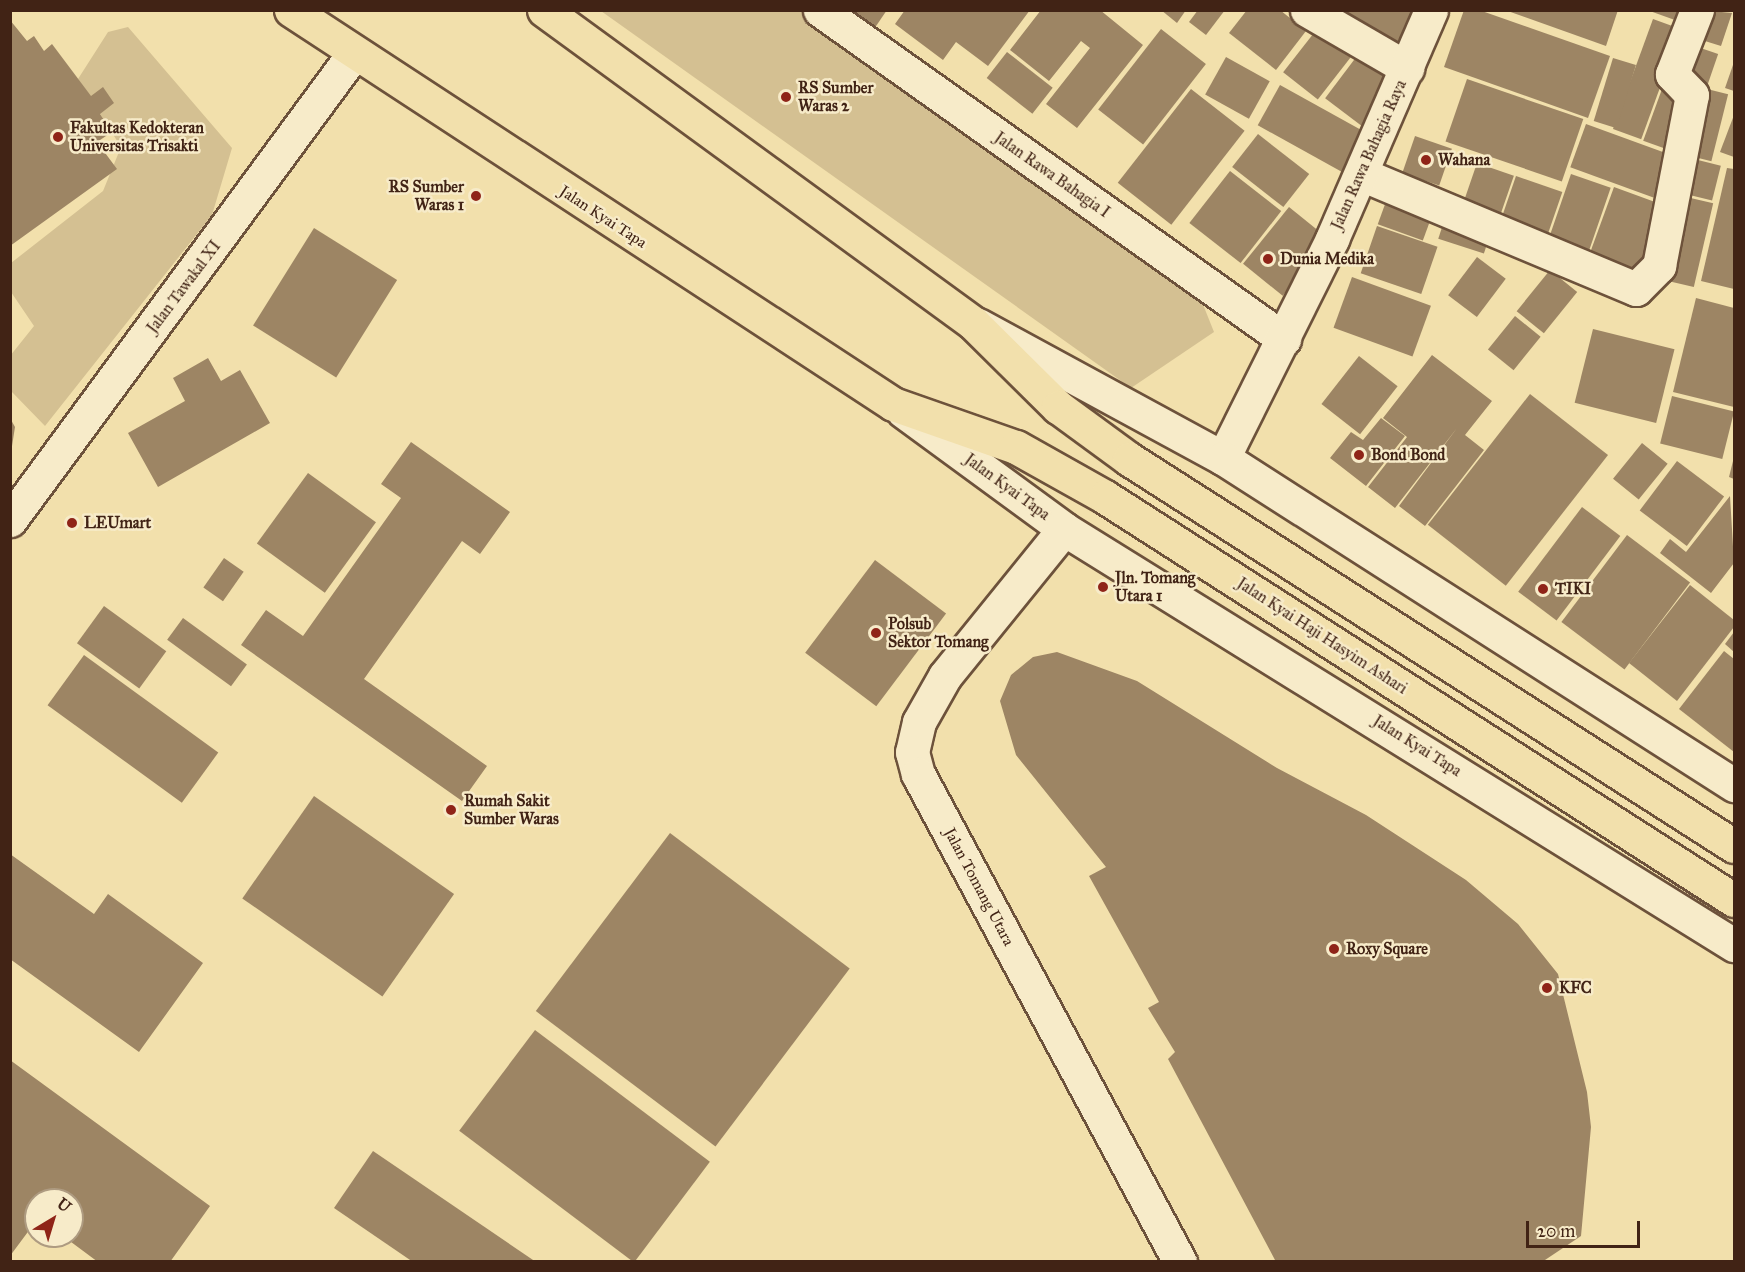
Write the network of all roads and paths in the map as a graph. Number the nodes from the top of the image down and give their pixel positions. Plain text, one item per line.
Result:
1 (291, 10) edge
2 (544, 10) edge
3 (820, 10) edge
4 (1307, 10) edge
5 (1431, 10) edge
6 (1697, 10) edge
7 (354, 53) junction
8 (1407, 68) junction
9 (1360, 174) junction
10 (974, 323) junction
11 (1284, 339) junction
12 (894, 404) junction
13 (1223, 459) junction
14 (10, 520) edge
15 (1064, 529) junction
16 (1734, 785) edge
17 (1734, 846) edge
18 (1734, 900) edge
19 (1734, 945) edge
20 (1180, 1262) edge

1 - 7 main road, Jalan Kyai Tapa
2 - 10 main road
3 - 11 street, Jalan Rawa Bahagia I
4 - 8 street
5 - 8 street, Jalan Rawa Bahagia Raya
6 - 9 street
7 - 12 main road, Jalan Kyai Tapa
7 - 14 street, Jalan Tawakal XI
8 - 9 street, Jalan Rawa Bahagia Raya
9 - 11 street, Jalan Rawa Bahagia Raya
10 - 13 street
10 - 17 main road
11 - 13 street, Jalan Rawa Bahagia Raya
12 - 15 street, Jalan Kyai Tapa
12 - 18 main road, Jalan Kyai Haji Hasyim Ashari
13 - 16 street
15 - 19 street, Jalan Kyai Tapa
15 - 20 street, Jalan Tomang Utara

